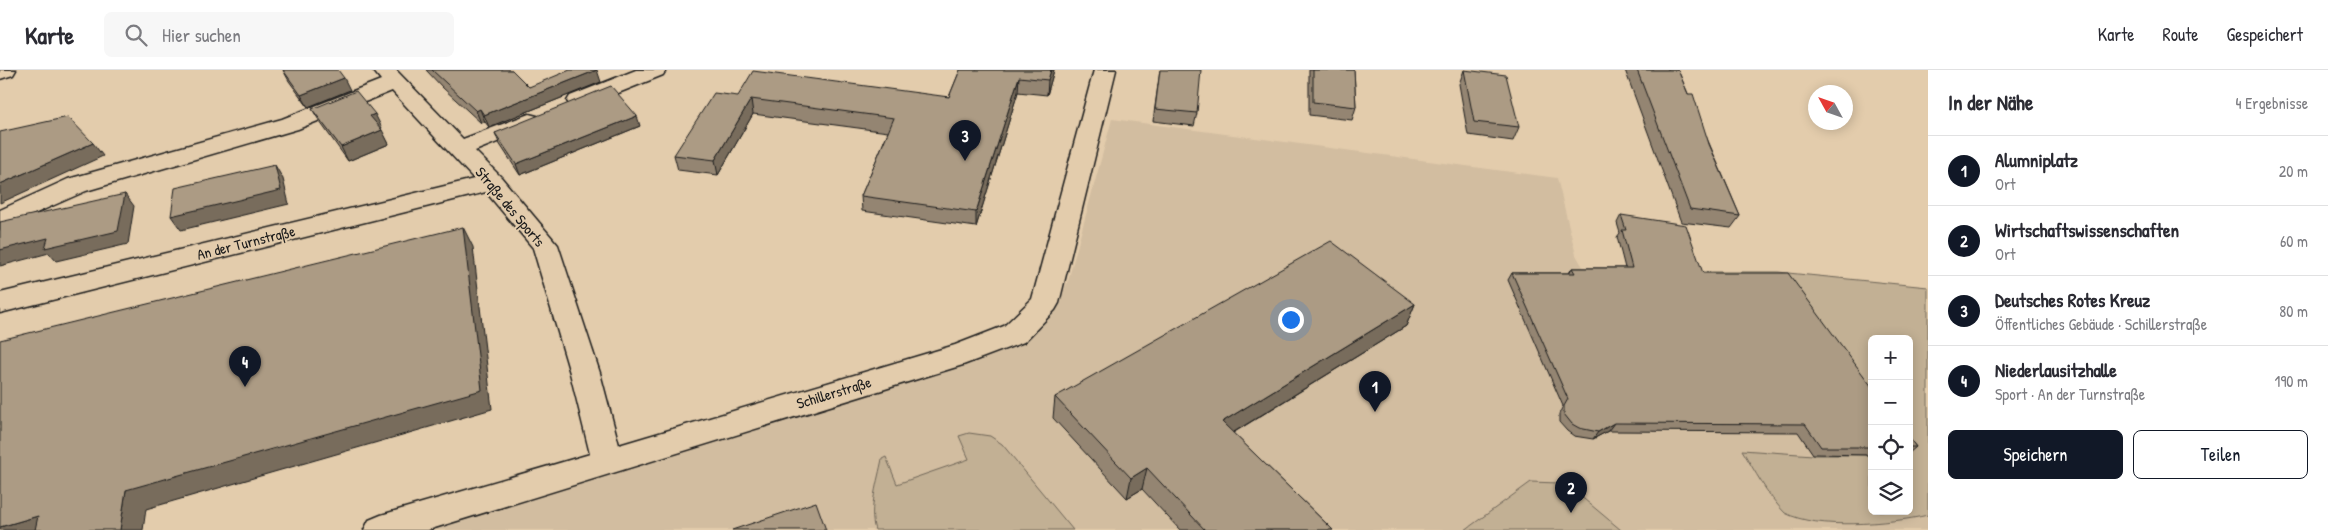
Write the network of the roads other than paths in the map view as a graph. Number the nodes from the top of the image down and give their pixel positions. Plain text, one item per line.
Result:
1 (5, 70) edge
2 (655, 70) edge
3 (1105, 70) edge
4 (0, 72) edge
5 (390, 76) edge
6 (459, 149) junction
7 (492, 183) junction
8 (0, 220) edge
9 (0, 304) edge
10 (607, 461) junction
11 (381, 530) edge

1 - 4 street
2 - 6 street
3 - 10 street, Schillerstraße
5 - 6 street, Straße des Sports
5 - 8 street
6 - 7 street, Straße des Sports
7 - 9 street, An der Turnstraße
7 - 10 street, Straße des Sports
10 - 11 street, Schillerstraße

